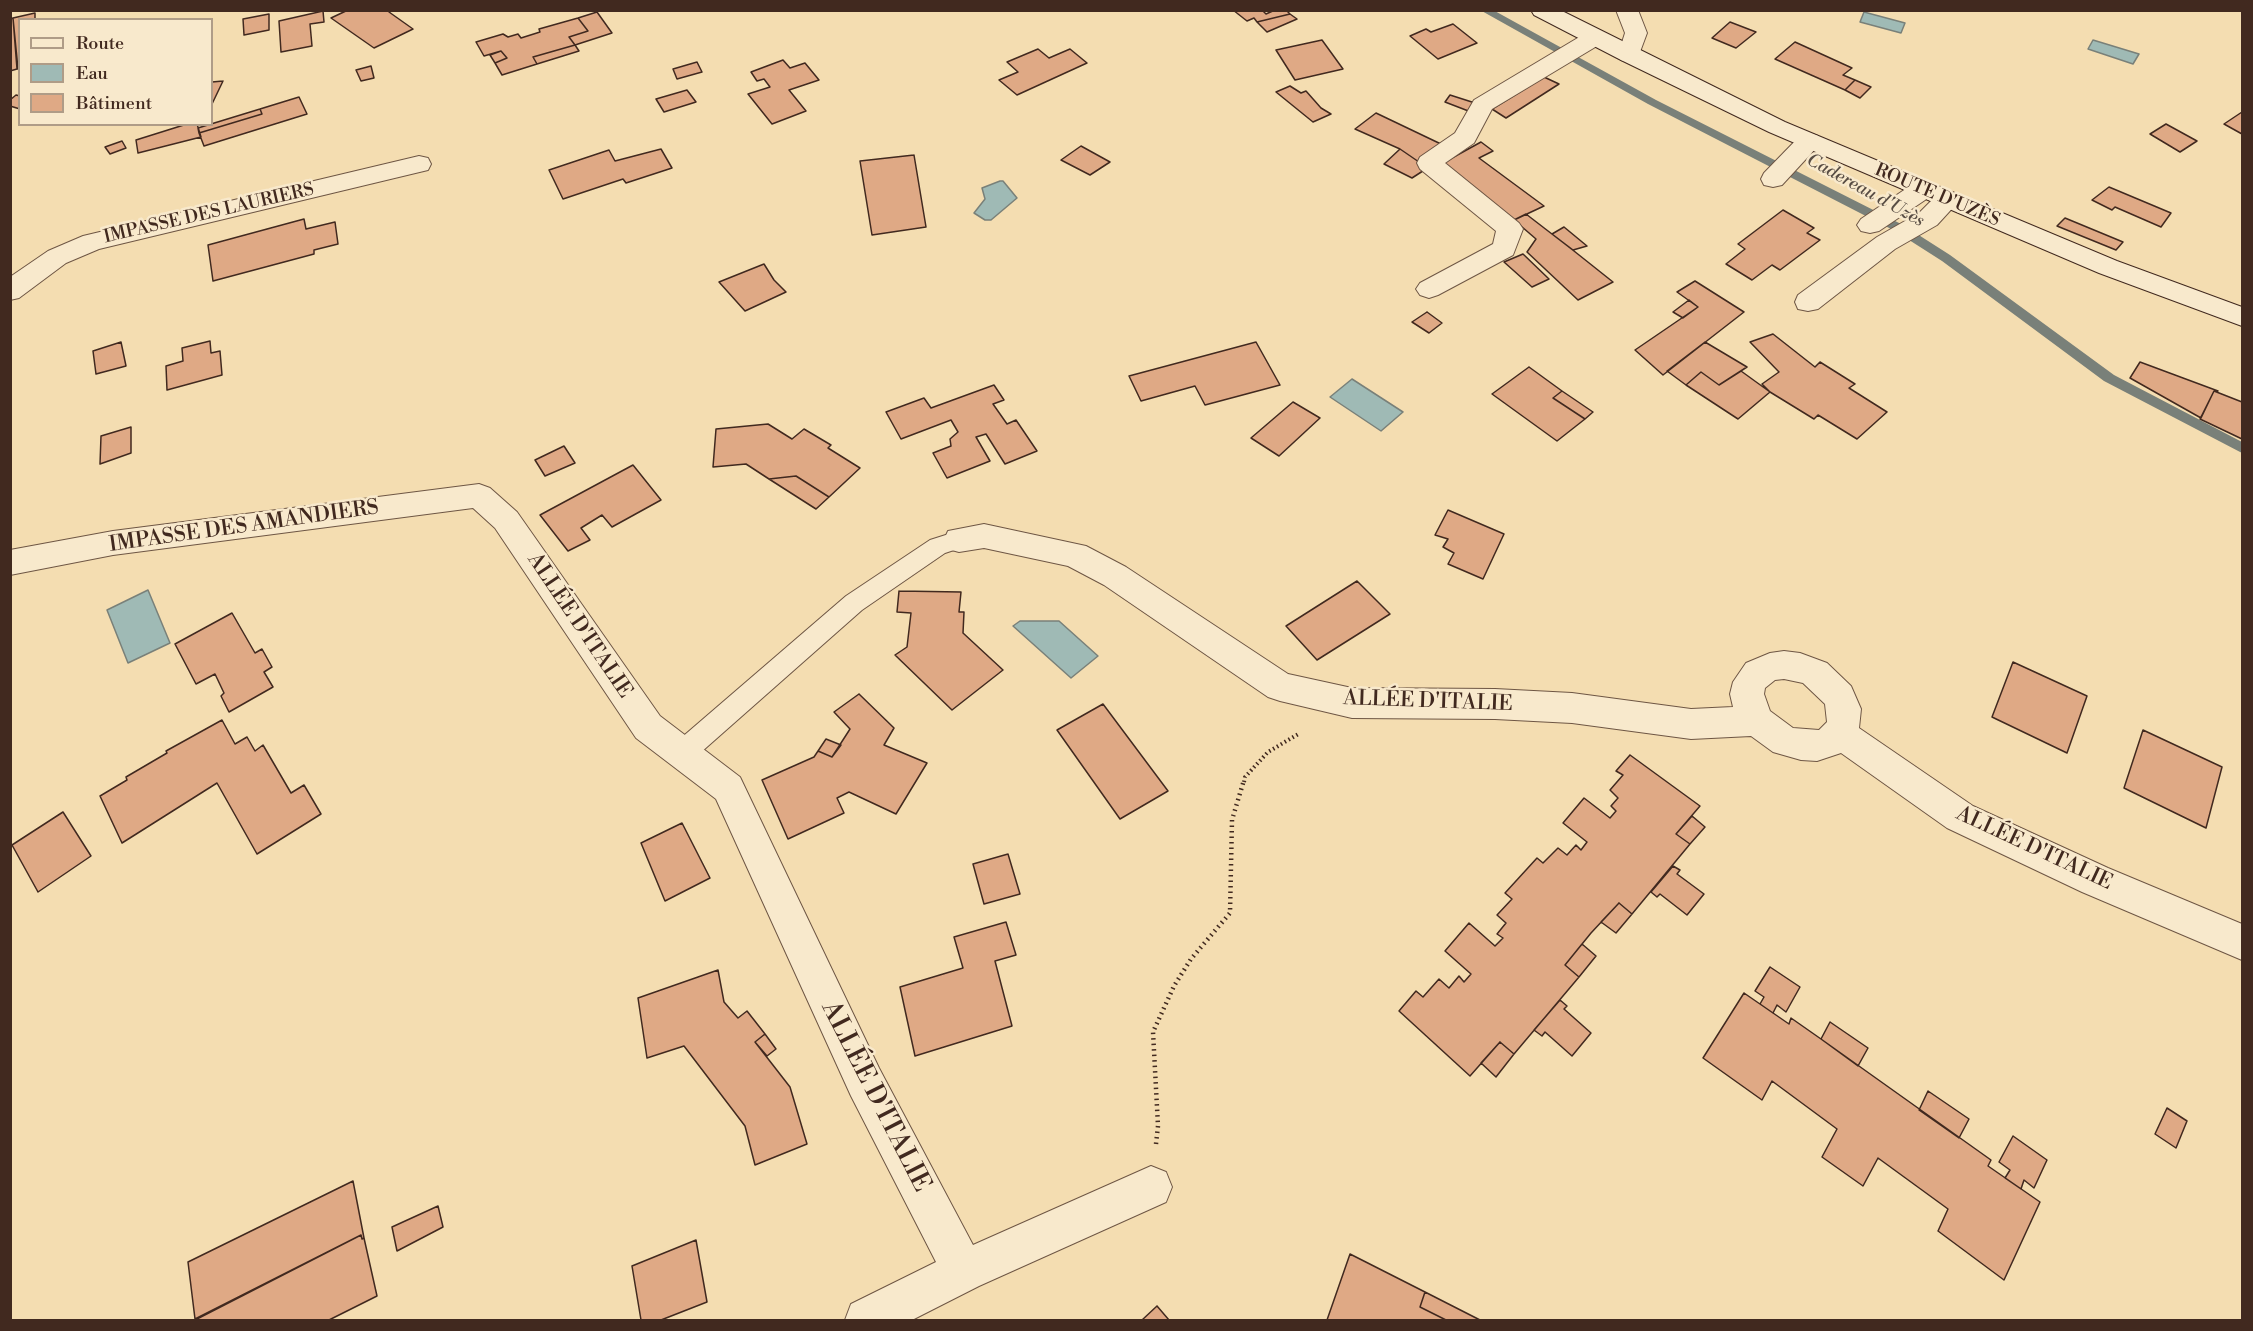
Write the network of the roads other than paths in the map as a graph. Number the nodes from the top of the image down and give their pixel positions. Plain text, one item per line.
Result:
1 (1542, 10) edge
2 (1627, 10) edge
3 (1587, 42) junction
4 (1629, 56) junction
5 (1803, 148) junction
6 (419, 164) dead end
7 (1773, 178) dead end
8 (1922, 190) junction
9 (1937, 210) junction
10 (1878, 234) junction
11 (1429, 289) dead end
12 (10, 291) edge
13 (1808, 302) dead end
14 (2242, 316) edge
15 (479, 496) joint
16 (955, 541) joint
17 (10, 563) edge
18 (1758, 721) junction
19 (1839, 733) junction
20 (682, 753) junction
21 (2242, 942) edge
22 (1151, 1187) dead end
23 (964, 1271) junction
24 (867, 1320) edge

1 - 3 street, ROUTE D'UZÈS
2 - 4 street
3 - 4 street, ROUTE D'UZÈS
3 - 11 street
4 - 5 street, ROUTE D'UZÈS
5 - 7 street
5 - 8 street, ROUTE D'UZÈS
6 - 12 street, IMPASSE DES LAURIERS
8 - 9 street, ROUTE D'UZÈS
8 - 10 street
9 - 10 street
9 - 14 street, ROUTE D'UZÈS
10 - 13 street
15 - 17 street, IMPASSE DES AMANDIERS
15 - 20 street, ALLÉE D'ITALIE
16 - 18 street, ALLÉE D'ITALIE
16 - 20 lane, ALLÉE D'ITALIE
18 - 19 street
18 - 19 street
19 - 21 street, ALLÉE D'ITALIE
20 - 23 street, ALLÉE D'ITALIE
22 - 23 street
23 - 24 street

